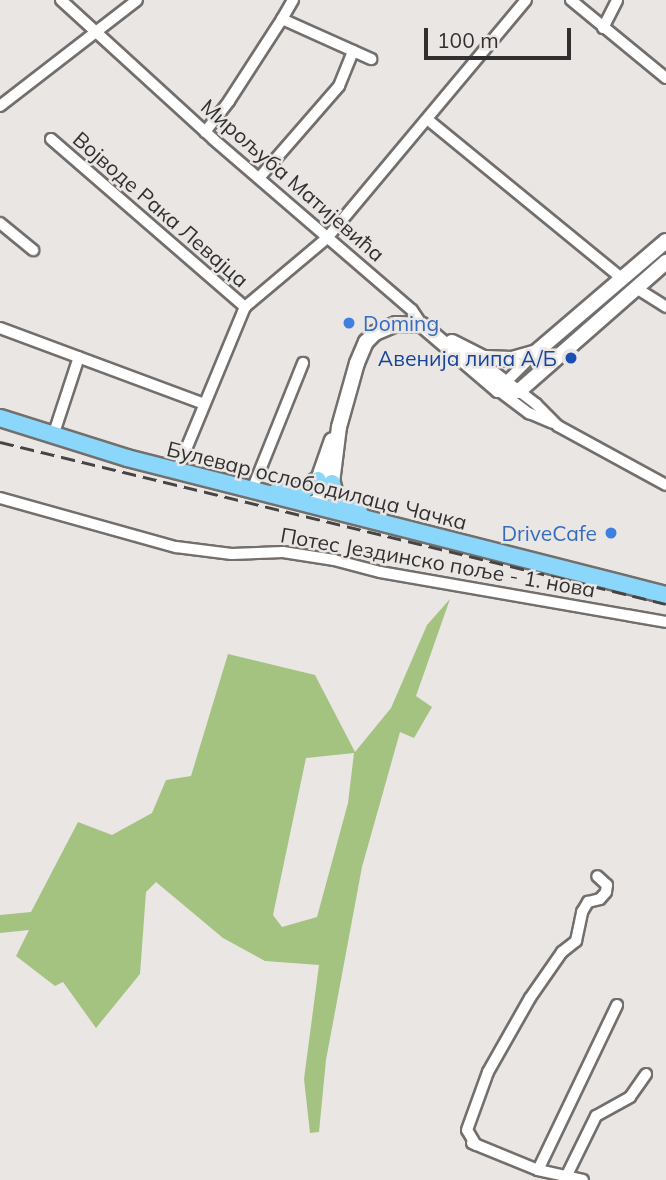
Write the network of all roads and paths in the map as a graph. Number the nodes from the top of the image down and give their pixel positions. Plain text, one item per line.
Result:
1 (61, 0) edge
2 (137, 0) edge
3 (293, 0) edge
4 (526, 0) edge
5 (571, 0) edge
6 (617, 0) edge
7 (282, 19) junction
8 (603, 28) junction
9 (95, 33) junction
10 (354, 51) junction
11 (371, 59) dead end
12 (666, 79) edge
13 (0, 106) edge
14 (427, 119) junction
15 (205, 132) junction
16 (51, 139) dead end
17 (259, 178) junction
18 (0, 223) edge
19 (327, 238) junction
20 (666, 242) edge
21 (33, 250) dead end
22 (666, 262) edge
23 (621, 278) junction
24 (636, 288) junction
25 (245, 307) junction
26 (666, 307) edge
27 (422, 325) junction
28 (0, 328) edge
29 (438, 336) junction
30 (536, 352) junction
31 (472, 355) junction
32 (79, 357) junction
33 (303, 363) dead end
34 (501, 386) junction
35 (519, 391) junction
36 (204, 404) junction
37 (0, 418) edge
38 (558, 426) junction
39 (53, 436) junction
40 (177, 471) junction
41 (325, 482) junction
42 (666, 485) edge
43 (259, 492) junction
44 (0, 498) edge
45 (318, 504) junction
46 (365, 519) junction
47 (666, 595) edge
48 (666, 622) edge
49 (597, 876) dead end
50 (617, 1004) dead end
51 (646, 1074) dead end
52 (538, 1170) junction
53 (567, 1175) junction
54 (583, 1180) edge

1 - 9 street, Мирољуба Матијевића
2 - 9 street
3 - 7 street
4 - 14 street, Војводе Рака Левајца
5 - 8 street
6 - 8 street
7 - 10 street
7 - 15 street
8 - 12 street
9 - 13 street
9 - 15 street, Мирољуба Матијевића
10 - 11 street
10 - 17 street
14 - 19 street, Војводе Рака Левајца
14 - 23 street
15 - 17 street, Мирољуба Матијевића
16 - 25 street, Војводе Рака Левајца
17 - 19 street, Мирољуба Матијевића
18 - 21 street
19 - 25 street, Војводе Рака Левајца
19 - 27 street, Мирољуба Матијевића
20 - 23 street
22 - 24 street
23 - 30 street
24 - 26 street
24 - 35 street
25 - 36 street, Војводе Рака Левајца
27 - 29 street, Мирољуба Матијевића
27 - 41 street
28 - 32 street
29 - 31 street
29 - 34 street, Мирољуба Матијевића
30 - 31 street
30 - 34 street
31 - 34 street
32 - 36 street
32 - 39 street
33 - 43 street
34 - 35 street
34 - 38 street
35 - 38 street
36 - 40 street, Војводе Рака Левајца
37 - 39 main road, Булевар ослободилаца Чачка
38 - 42 street
39 - 40 main road, Булевар ослободилаца Чачка
40 - 43 main road, Булевар ослободилаца Чачка
41 - 43 main road
41 - 45 street
41 - 46 main road
43 - 45 main road, Булевар ослободилаца Чачка
44 - 48 street, Потес Јездинско поље - 1. нова
45 - 46 main road, Булевар ослободилаца Чачка
46 - 47 main road, Булевар ослободилаца Чачка
49 - 52 street
50 - 52 street
51 - 53 street
52 - 53 street
53 - 54 street

